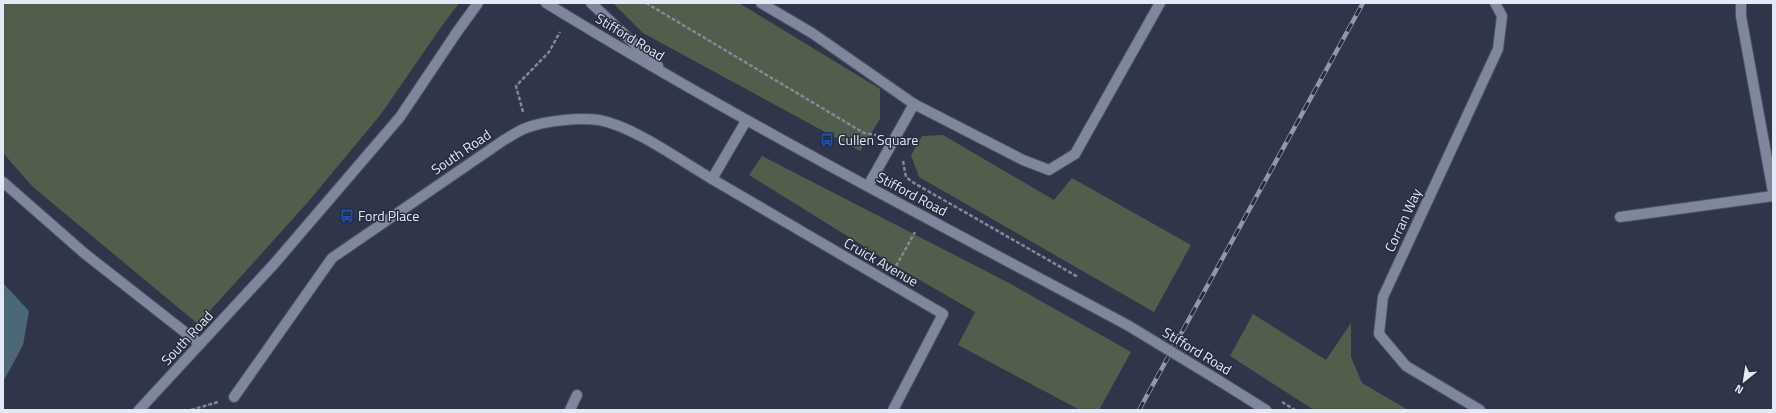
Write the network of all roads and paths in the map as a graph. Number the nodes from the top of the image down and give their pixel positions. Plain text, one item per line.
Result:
1 (478, 3) edge
2 (546, 3) edge
3 (591, 3) edge
4 (646, 3) edge
5 (761, 3) edge
6 (1160, 3) edge
7 (1495, 3) edge
8 (1741, 3) edge
9 (569, 17) junction
10 (673, 79) junction
11 (914, 104) junction
12 (746, 121) junction
13 (527, 128) junction
14 (881, 136) dead end
15 (902, 155) dead end
16 (712, 179) junction
17 (3, 182) edge
18 (868, 186) junction
19 (1773, 192) edge
20 (1773, 196) edge
21 (1620, 217) dead end
22 (915, 232) dead end
23 (894, 270) dead end
24 (1085, 281) dead end
25 (200, 344) junction
26 (577, 395) dead end
27 (234, 397) joint
28 (139, 410) edge
29 (192, 410) edge
30 (570, 410) edge
31 (893, 410) edge
32 (1266, 410) edge
33 (1480, 410) edge

1 - 25 street, South Road
2 - 9 street, Stifford Road
3 - 10 street
4 - 14 path
5 - 11 street
6 - 11 street
7 - 33 street, Corran Way
8 - 19 street
9 - 10 street, Stifford Road
9 - 13 path
10 - 12 street, Stifford Road
11 - 18 street
12 - 16 street
12 - 18 street, Stifford Road
13 - 16 street, South Road
13 - 27 street, South Road
15 - 24 path
16 - 31 street, Cruick Avenue
17 - 25 street
18 - 32 street, Stifford Road, bridge
20 - 21 street
22 - 23 path
25 - 28 street, South Road
26 - 30 street
27 - 29 path

